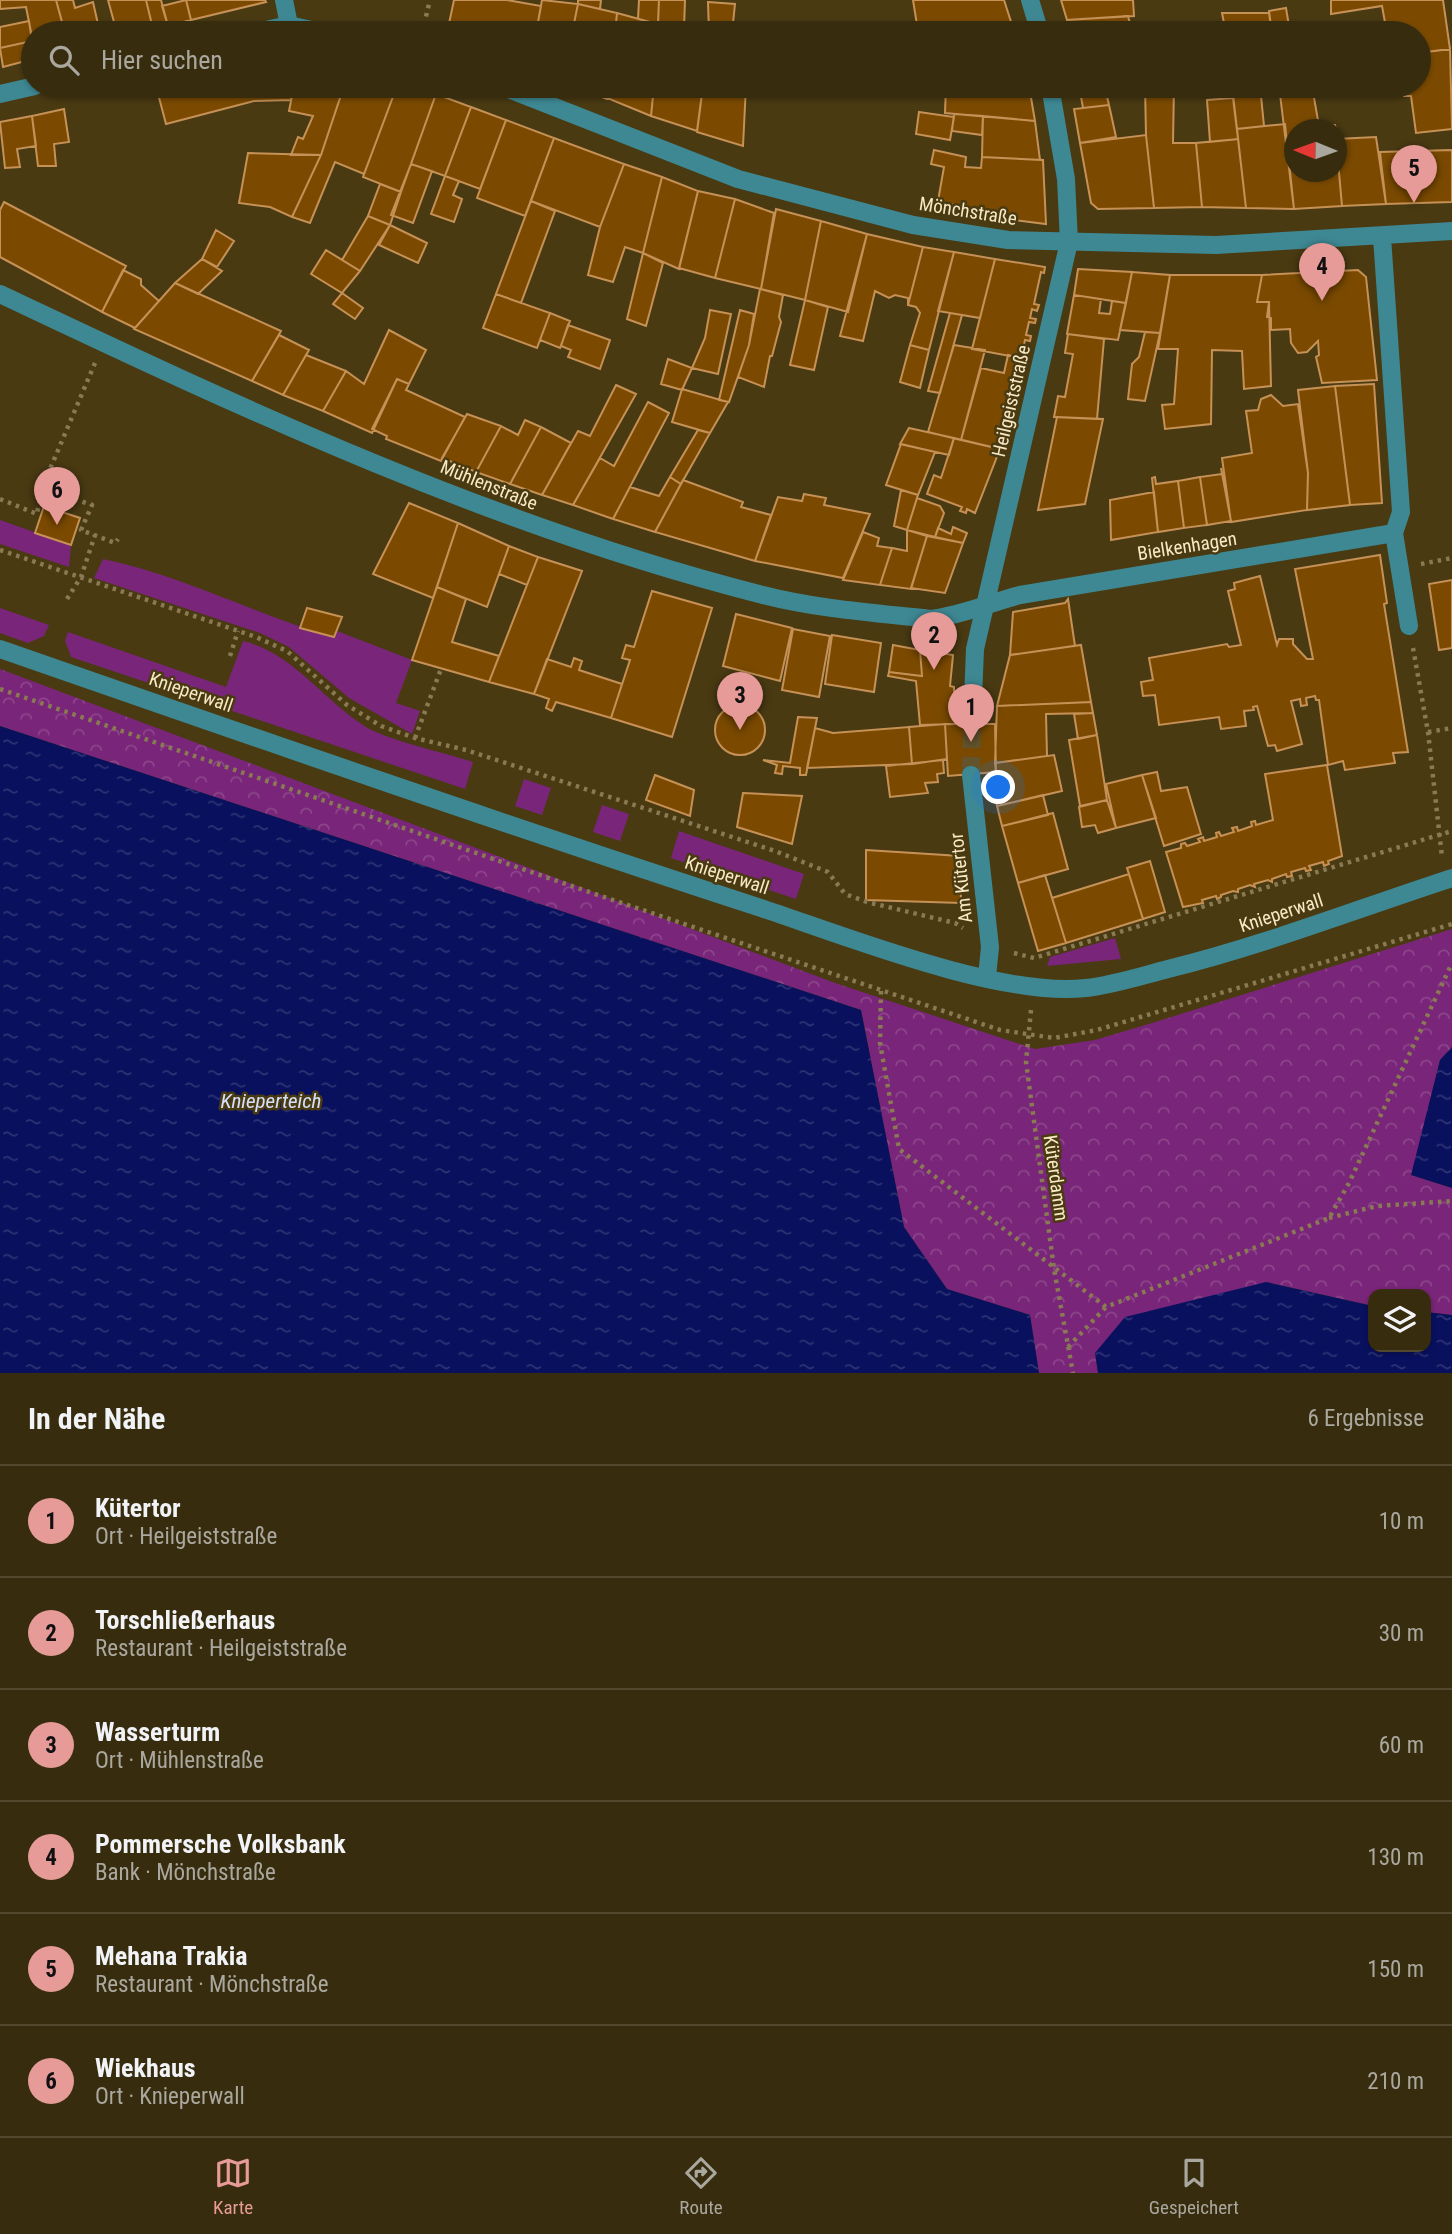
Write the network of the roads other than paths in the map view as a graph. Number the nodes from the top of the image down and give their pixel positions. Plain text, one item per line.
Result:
1 (284, 0) edge
2 (1030, 0) edge
3 (288, 21) edge
4 (1036, 21) edge
5 (21, 89) edge
6 (0, 94) edge
7 (531, 98) edge
8 (1052, 98) edge
9 (1452, 231) edge
10 (1382, 237) junction
11 (1069, 243) junction
12 (0, 294) edge
13 (1394, 533) junction
14 (987, 603) junction
15 (1409, 626) road end
16 (0, 649) edge
17 (972, 724) tunnel mouth
18 (971, 775) tunnel mouth
19 (1449, 879) edge
20 (988, 977) junction

1 - 3 street
2 - 4 street
5 - 6 street
7 - 11 street, Mönchstraße
8 - 11 street, Heilgeiststraße
9 - 10 street, Mönchstraße
10 - 11 street, Mönchstraße
10 - 13 street
11 - 14 street, Heilgeiststraße
12 - 14 street, Mühlenstraße
13 - 14 street, Bielkenhagen
13 - 15 street
14 - 17 street, Heilgeiststraße
16 - 20 street, Knieperwall
18 - 20 street, Am Kütertor
19 - 20 street, Knieperwall

